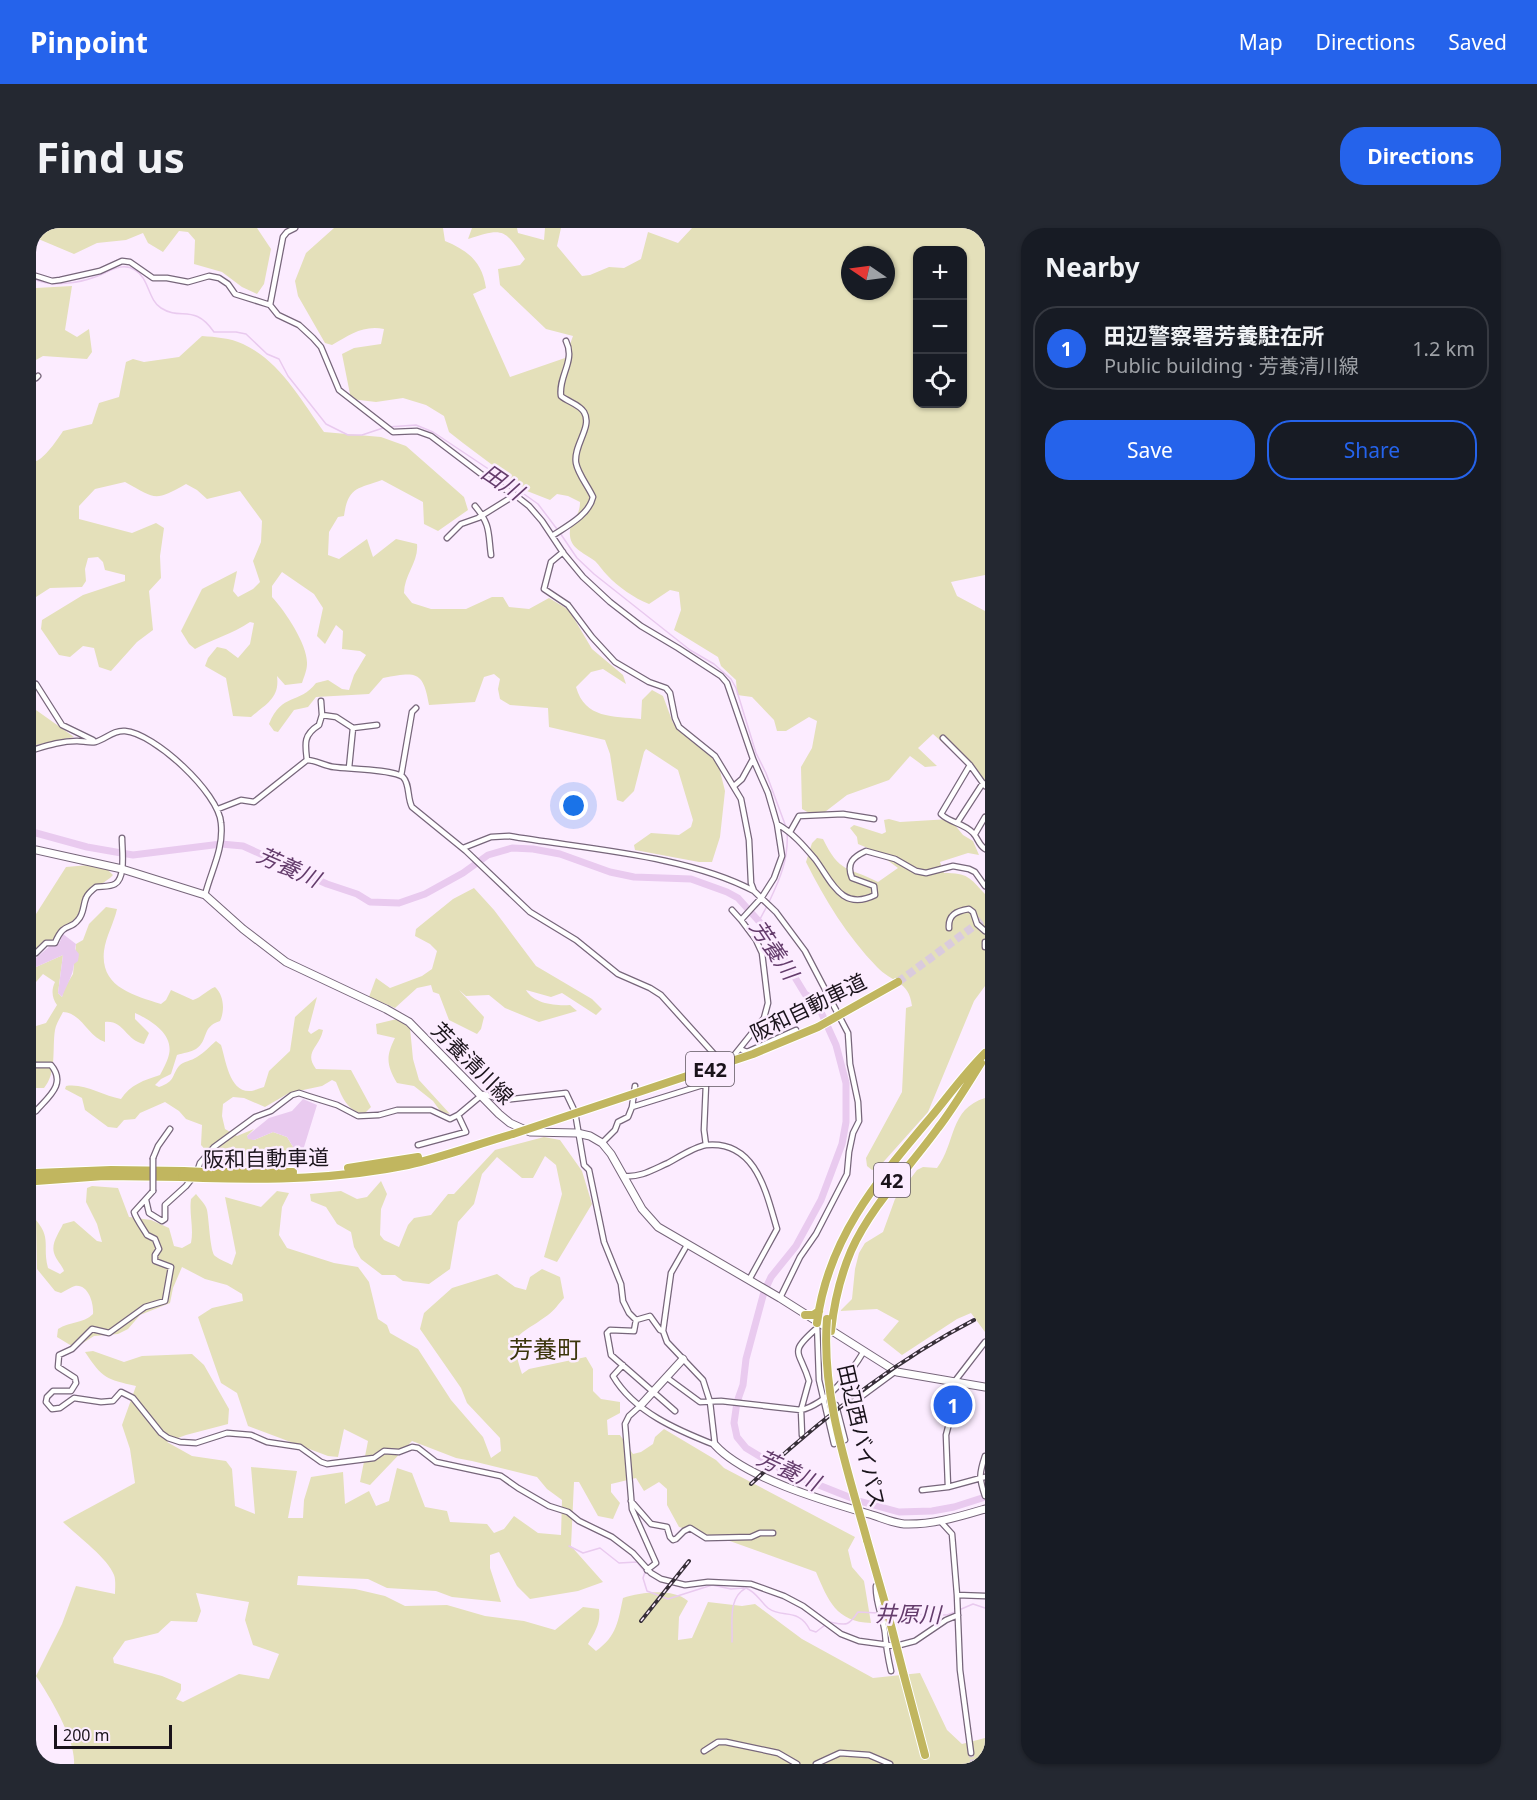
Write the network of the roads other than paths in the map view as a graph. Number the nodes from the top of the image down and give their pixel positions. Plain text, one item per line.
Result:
1 (296, 228) edge
2 (36, 276) edge
3 (270, 305) junction
4 (566, 341) dead end
5 (515, 495) junction
6 (475, 506) dead end
7 (482, 515) junction
8 (552, 536) junction
9 (447, 538) dead end
10 (563, 552) junction
11 (491, 555) dead end
12 (36, 684) edge
13 (321, 701) dead end
14 (416, 708) dead end
15 (322, 715) junction
16 (377, 725) dead end
17 (353, 728) junction
18 (943, 738) dead end
19 (95, 741) junction
20 (36, 749) edge
21 (753, 759) junction
22 (307, 760) junction
23 (970, 765) junction
24 (349, 768) junction
25 (401, 776) junction
26 (984, 784) edge
27 (734, 786) junction
28 (218, 809) junction
29 (985, 817) edge
30 (874, 819) dead end
31 (957, 823) junction
32 (779, 824) junction
33 (790, 832) junction
34 (975, 834) junction
35 (122, 838) dead end
36 (985, 849) edge
37 (36, 850) edge
38 (465, 850) junction
39 (122, 866) junction
40 (985, 886) edge
41 (754, 891) junction
42 (205, 895) junction
43 (762, 897) junction
44 (732, 910) dead end
45 (743, 918) junction
46 (949, 928) dead end
47 (985, 931) edge
48 (985, 942) edge
49 (985, 947) edge
50 (36, 953) edge
51 (898, 982) tunnel mouth
52 (796, 1030) dead end
53 (740, 1049) junction
54 (985, 1056) edge
55 (36, 1065) edge
56 (725, 1066) junction
57 (706, 1084) junction
58 (635, 1086) dead end
59 (482, 1097) junction
60 (632, 1107) junction
61 (36, 1112) edge
62 (458, 1115) junction
63 (170, 1130) dead end
64 (577, 1133) junction
65 (602, 1143) junction
66 (418, 1145) dead end
67 (706, 1145) junction
68 (36, 1173) edge
69 (111, 1173) junction
70 (624, 1176) junction
71 (36, 1181) edge
72 (146, 1200) junction
73 (687, 1245) junction
74 (751, 1281) junction
75 (778, 1298) junction
76 (819, 1311) junction
77 (805, 1315) junction
78 (636, 1320) junction
79 (817, 1325) junction
80 (663, 1331) junction
81 (831, 1331) junction
82 (985, 1341) edge
83 (817, 1348) junction
84 (830, 1350) junction
85 (864, 1351) junction
86 (684, 1359) junction
87 (623, 1365) junction
88 (896, 1371) junction
89 (666, 1377) junction
90 (958, 1381) junction
91 (985, 1387) edge
92 (833, 1389) junction
93 (653, 1392) junction
94 (822, 1399) junction
95 (858, 1399) dead end
96 (710, 1402) junction
97 (639, 1406) junction
98 (801, 1410) junction
99 (675, 1411) dead end
100 (802, 1435) dead end
101 (715, 1445) junction
102 (985, 1456) edge
103 (982, 1479) edge
104 (948, 1487) junction
105 (922, 1490) dead end
106 (985, 1496) edge
107 (631, 1501) junction
108 (985, 1509) edge
109 (941, 1522) junction
110 (773, 1533) dead end
111 (647, 1570) junction
112 (879, 1582) junction
113 (957, 1595) junction
114 (985, 1596) edge
115 (958, 1615) junction
116 (884, 1645) junction
117 (891, 1671) dead end
118 (704, 1751) dead end
119 (971, 1753) tunnel mouth
120 (925, 1755) dead end
121 (797, 1764) edge
122 (816, 1764) edge
123 (890, 1764) edge

1 - 3 street
2 - 3 street
3 - 5 street
4 - 8 street
5 - 7 street
5 - 8 street
6 - 7 street
7 - 9 street
7 - 11 street
8 - 10 street
10 - 21 street
10 - 27 street
12 - 19 street
13 - 15 street
14 - 25 street
15 - 17 street
15 - 22 street
16 - 17 street
17 - 24 street
18 - 23 street
19 - 20 street
19 - 28 street
21 - 27 street
21 - 32 street
22 - 24 street
22 - 28 street
23 - 26 street
23 - 31 street
24 - 25 street
25 - 38 street
26 - 31 street
27 - 41 street
28 - 42 street
29 - 34 street
30 - 33 street
31 - 34 street
32 - 33 street
32 - 43 street
33 - 40 street
34 - 36 street
35 - 39 street
37 - 39 main road, 芳養清川線
38 - 41 street
38 - 56 street
39 - 42 main road, 芳養清川線
39 - 50 street
41 - 43 street
42 - 59 main road, 芳養清川線
43 - 45 street
43 - 75 street
44 - 45 street
45 - 53 street
46 - 47 street
48 - 49 street
51 - 69 highway, 阪和自動車道 / E42, bridge
52 - 53 street
53 - 56 street
54 - 76 highway
54 - 81 highway
54 - 112 highway, 田辺西バイパス / 42, bridge
55 - 61 street
56 - 57 street
57 - 60 street
57 - 67 street
58 - 60 street
59 - 62 street
59 - 64 main road, 芳養清川線
59 - 64 street
60 - 65 street
62 - 66 street
62 - 72 street
63 - 72 street, bridge
64 - 65 main road, 芳養清川線
64 - 78 street
65 - 70 main road
67 - 70 street
67 - 74 street
68 - 69 highway, 阪和自動車道 / E42
69 - 71 highway, 阪和自動車道 / E42
70 - 73 main road
72 - 111 street
73 - 74 main road
73 - 80 street
74 - 75 main road
75 - 77 main road
76 - 77 highway
76 - 79 highway
77 - 79 main road
78 - 80 street
78 - 87 street
79 - 81 main road
79 - 83 street
79 - 98 street
80 - 86 street
81 - 84 street
81 - 85 main road
82 - 90 street
83 - 84 street
83 - 94 street
84 - 92 street
85 - 88 main road
85 - 92 street
86 - 89 main road
86 - 96 street
87 - 93 street
87 - 97 street
88 - 90 main road
88 - 95 street
89 - 93 main road
89 - 96 street
90 - 91 main road
90 - 104 street
92 - 94 street
92 - 94 street
93 - 97 main road
93 - 99 street
94 - 98 street
96 - 98 street
96 - 101 street
97 - 101 street
97 - 107 street
98 - 100 street
101 - 109 main road
102 - 103 street
103 - 104 street
103 - 106 street
104 - 105 street
107 - 110 street
107 - 111 street
108 - 109 main road
109 - 113 street
111 - 116 street
112 - 116 street
112 - 120 highway, 田辺西バイパス / 42, bridge
113 - 114 street
113 - 115 street
115 - 116 street
115 - 119 street
116 - 117 street
118 - 121 street
122 - 123 street

